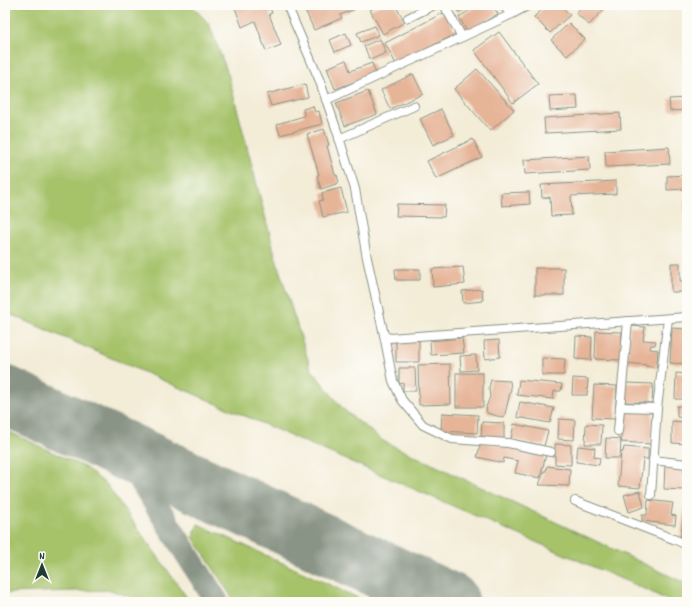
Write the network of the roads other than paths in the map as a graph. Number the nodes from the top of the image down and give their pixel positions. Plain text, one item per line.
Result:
1 (287, 5) edge
2 (434, 5) edge
3 (444, 5) edge
4 (502, 5) edge
5 (529, 5) edge
6 (512, 14) junction
7 (408, 18) dead end
8 (462, 38) junction
9 (326, 100) junction
10 (414, 106) dead end
11 (339, 139) junction
12 (687, 317) edge
13 (668, 319) junction
14 (628, 321) junction
15 (384, 335) junction
16 (620, 407) junction
17 (657, 408) junction
18 (618, 432) dead end
19 (551, 452) dead end
20 (653, 460) junction
21 (687, 464) edge
22 (651, 495) dead end
23 (574, 501) dead end
24 (687, 545) edge

1 - 9 street
2 - 7 street
3 - 8 street
4 - 6 street
5 - 6 street
6 - 8 street
8 - 9 street
9 - 11 street
10 - 11 street
11 - 15 street
12 - 13 street
13 - 14 street
13 - 17 street
14 - 15 street
14 - 16 street
15 - 19 street
16 - 17 street
16 - 18 street
17 - 20 street
20 - 21 street
20 - 22 street
23 - 24 street

